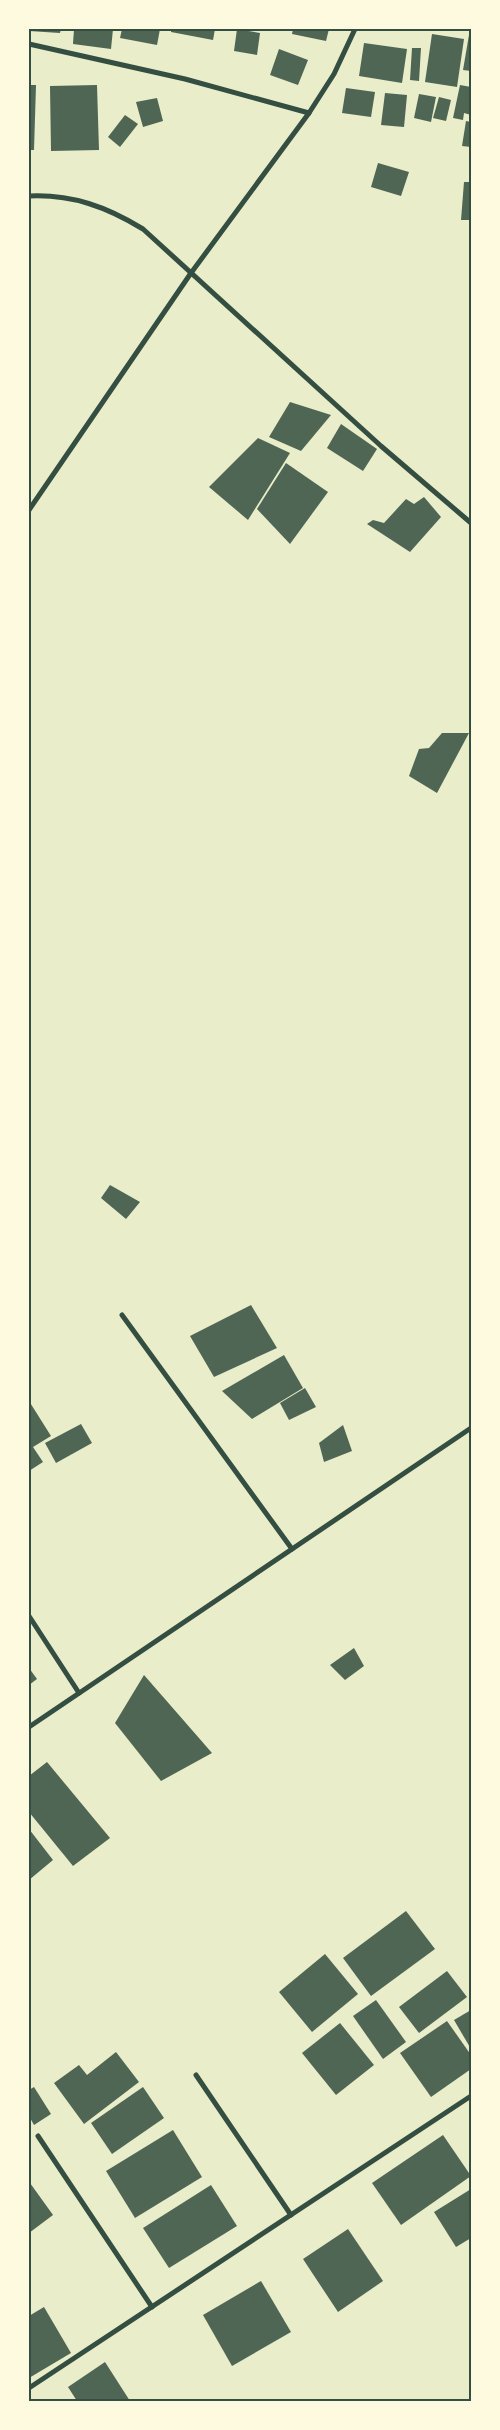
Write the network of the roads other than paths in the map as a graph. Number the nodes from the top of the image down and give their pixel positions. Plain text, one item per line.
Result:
1 (354, 29) edge
2 (29, 44) edge
3 (309, 113) junction
4 (29, 196) edge
5 (192, 273) junction
6 (29, 510) edge
7 (471, 523) edge
8 (122, 1315) dead end
9 (471, 1428) edge
10 (292, 1549) junction
11 (29, 1616) edge
12 (79, 1694) junction
13 (29, 1727) edge
14 (196, 2075) dead end
15 (471, 2096) edge
16 (38, 2136) dead end
17 (291, 2215) junction
18 (152, 2306) junction
19 (29, 2388) edge

1 - 3 street
2 - 3 street
3 - 5 street
4 - 5 street
5 - 6 street
5 - 7 street
8 - 10 street
9 - 10 street
10 - 12 street
11 - 12 street
12 - 13 street
14 - 17 street
15 - 17 street
16 - 18 street
17 - 18 street
18 - 19 street

